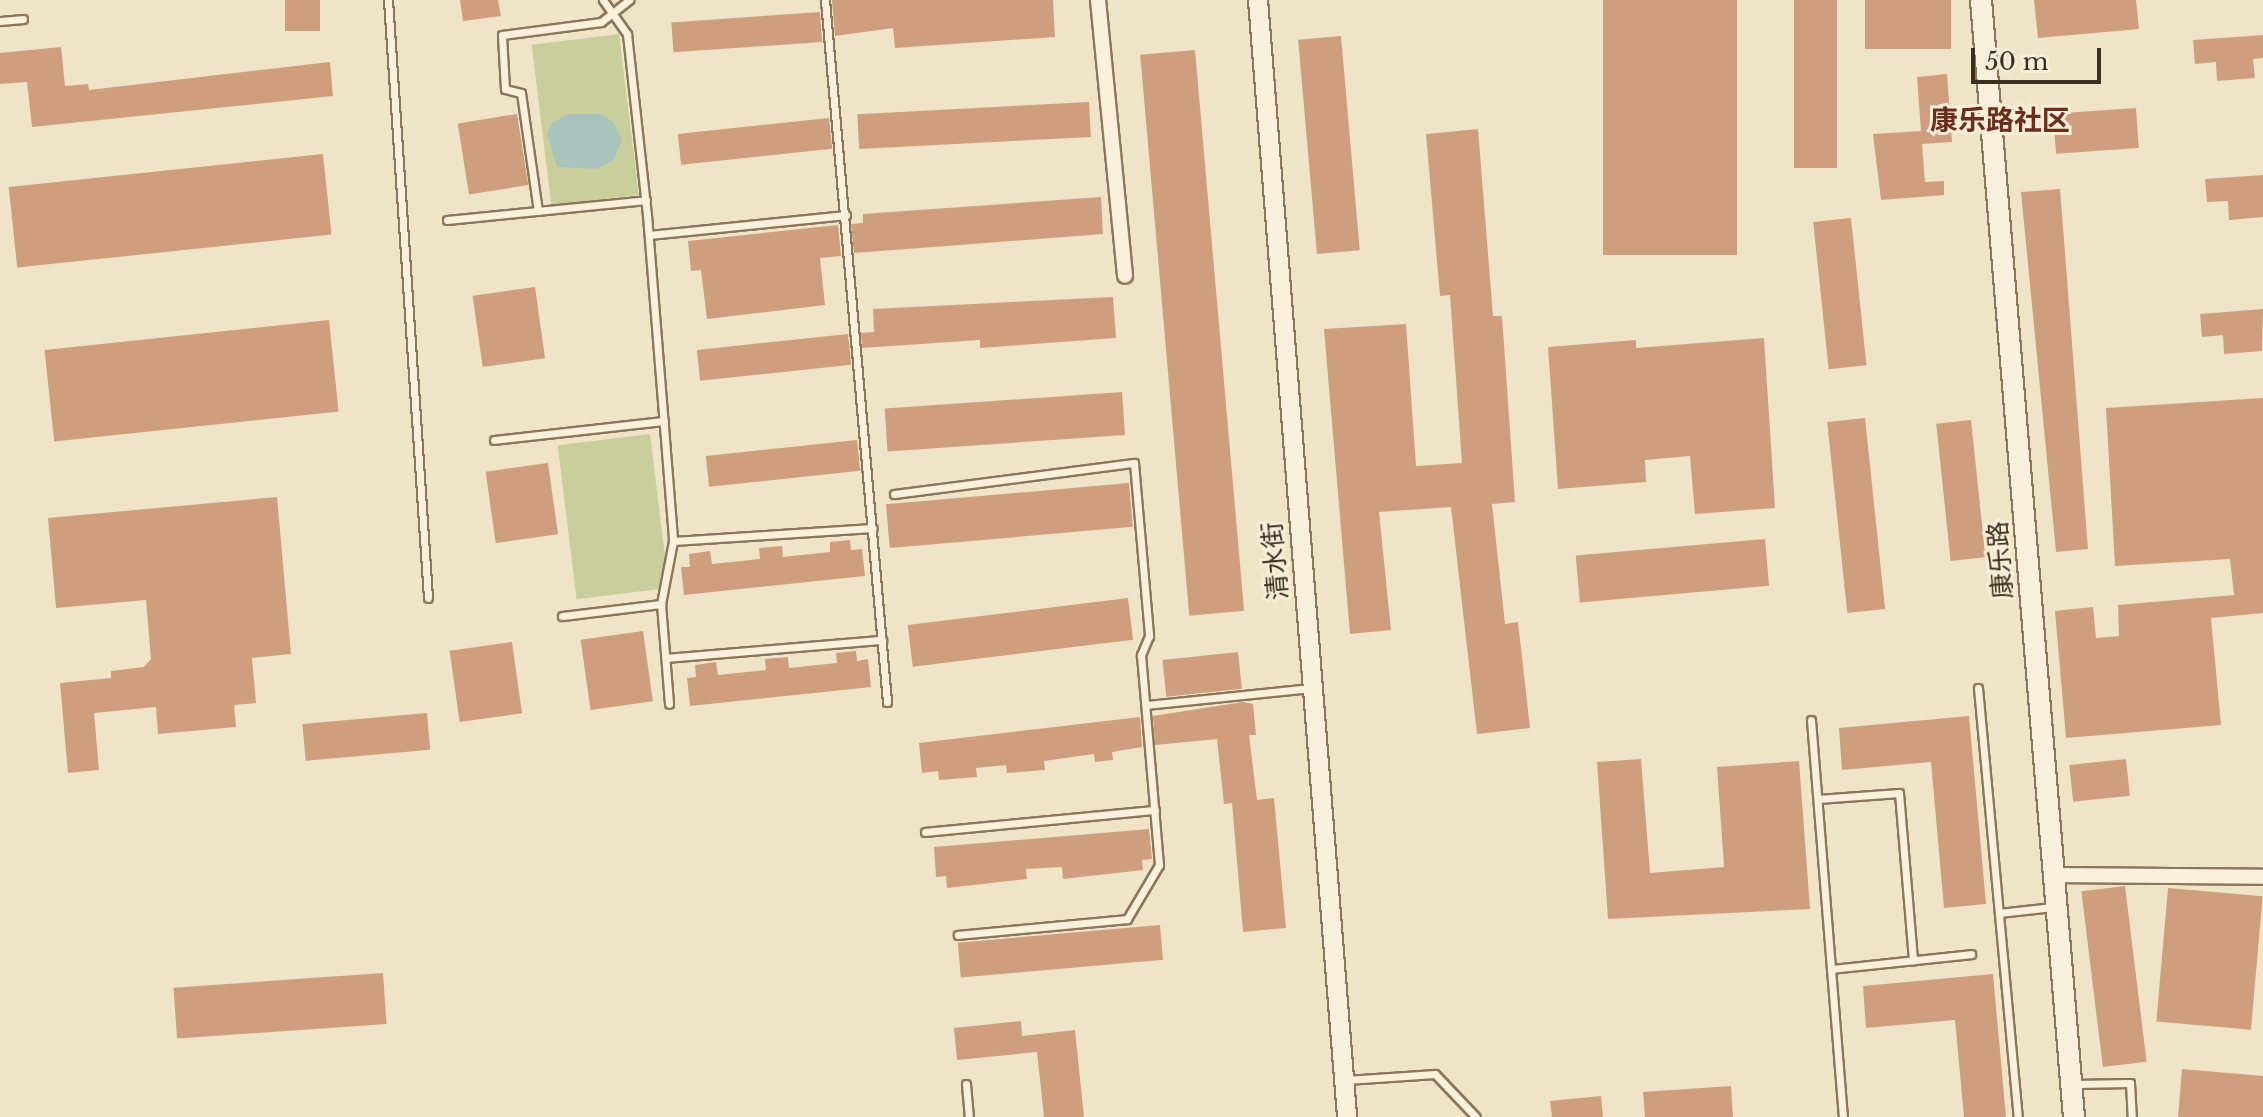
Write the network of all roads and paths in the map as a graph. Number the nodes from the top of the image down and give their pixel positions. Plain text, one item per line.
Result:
1 (388, 0) edge
2 (603, 0) edge
3 (629, 0) edge
4 (825, 0) edge
5 (1098, 0) edge
6 (1258, 0) edge
7 (1981, 0) edge
8 (617, 14) junction
9 (23, 19) dead end
10 (0, 21) edge
11 (646, 200) junction
12 (538, 211) junction
13 (846, 215) junction
14 (447, 220) dead end
15 (649, 235) junction
16 (1125, 276) dead end
17 (664, 421) junction
18 (494, 440) dead end
19 (894, 494) dead end
20 (873, 528) junction
21 (673, 541) junction
22 (428, 598) dead end
23 (661, 604) junction
24 (562, 616) dead end
25 (882, 640) junction
26 (666, 658) junction
27 (1312, 688) junction
28 (1978, 688) dead end
29 (887, 702) dead end
30 (669, 704) dead end
31 (1146, 705) junction
32 (1811, 720) dead end
33 (1818, 799) junction
34 (1155, 810) junction
35 (925, 832) dead end
36 (2053, 875) junction
37 (2263, 877) edge
38 (2056, 906) junction
39 (1999, 913) junction
40 (958, 935) dead end
41 (1971, 954) dead end
42 (1913, 960) junction
43 (1831, 969) junction
44 (1344, 1080) junction
45 (966, 1084) dead end
46 (2071, 1084) junction
47 (969, 1117) edge
48 (1347, 1117) edge
49 (1476, 1117) edge
50 (1843, 1117) edge
51 (2018, 1117) edge
52 (2074, 1117) edge
53 (2132, 1117) edge

1 - 22 lane
2 - 8 lane
3 - 8 lane
4 - 13 lane
5 - 16 street
6 - 27 street, 清水街
7 - 36 main road, 康乐路
8 - 11 lane
8 - 12 lane
9 - 10 lane
11 - 12 lane
11 - 15 lane
12 - 14 lane
13 - 15 lane
13 - 20 lane
15 - 17 lane
17 - 18 lane
17 - 21 lane
19 - 31 lane
20 - 21 lane
20 - 25 lane
21 - 23 lane
23 - 24 lane
23 - 26 lane
25 - 26 lane
25 - 29 lane
26 - 30 lane
27 - 31 lane
27 - 44 street, 清水街
28 - 39 lane
31 - 34 lane
32 - 33 lane
33 - 42 lane
33 - 43 lane
34 - 35 lane
34 - 40 lane
36 - 37 street
36 - 38 main road, 康乐路
38 - 39 lane
38 - 46 main road, 康乐路
39 - 51 lane
41 - 42 lane
42 - 43 lane
43 - 50 lane
44 - 48 street, 清水街
44 - 49 lane
45 - 47 lane
46 - 52 main road, 康乐路
46 - 53 lane

